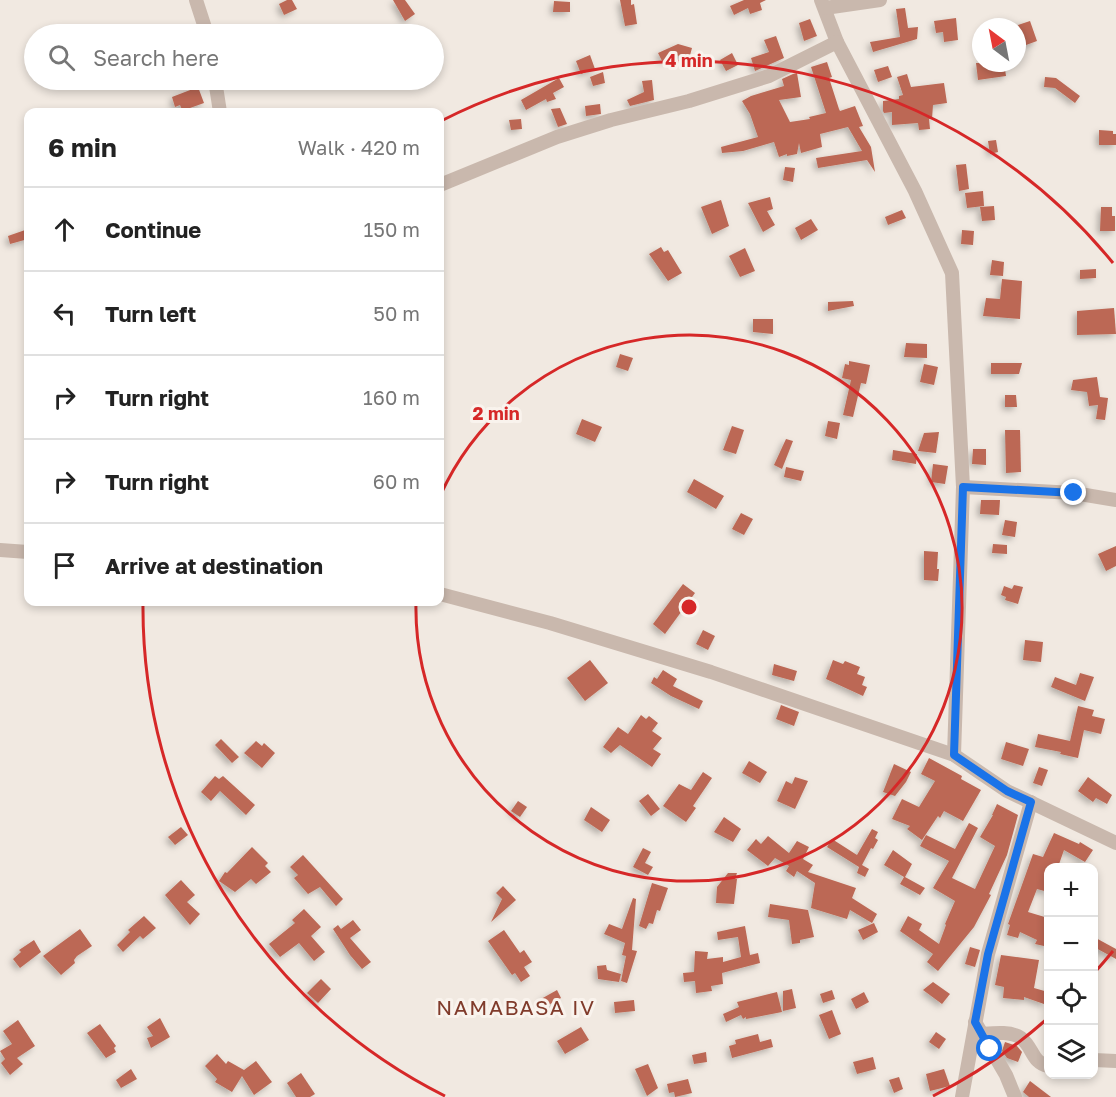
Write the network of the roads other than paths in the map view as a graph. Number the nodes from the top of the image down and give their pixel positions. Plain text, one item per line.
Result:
1 (196, 0) edge
2 (880, 0) edge
3 (823, 4) edge
4 (204, 24) edge
5 (837, 42) junction
6 (217, 90) edge
7 (219, 108) edge
8 (444, 182) edge
9 (963, 487) junction
10 (1116, 500) edge
11 (0, 550) edge
12 (24, 552) edge
13 (444, 595) edge
14 (954, 755) junction
15 (1031, 802) junction
16 (1116, 843) edge
17 (979, 1028) junction
18 (1098, 1060) edge
19 (1116, 1061) edge
20 (1044, 1064) edge
21 (962, 1097) edge
22 (1015, 1097) edge

1 - 4 street
2 - 3 street
3 - 5 street
5 - 8 street
5 - 9 street
6 - 7 street
9 - 10 street
9 - 14 street
11 - 12 street
13 - 14 street
14 - 15 street
15 - 16 street
15 - 17 street
17 - 20 street
17 - 21 street
17 - 22 street
18 - 19 street

